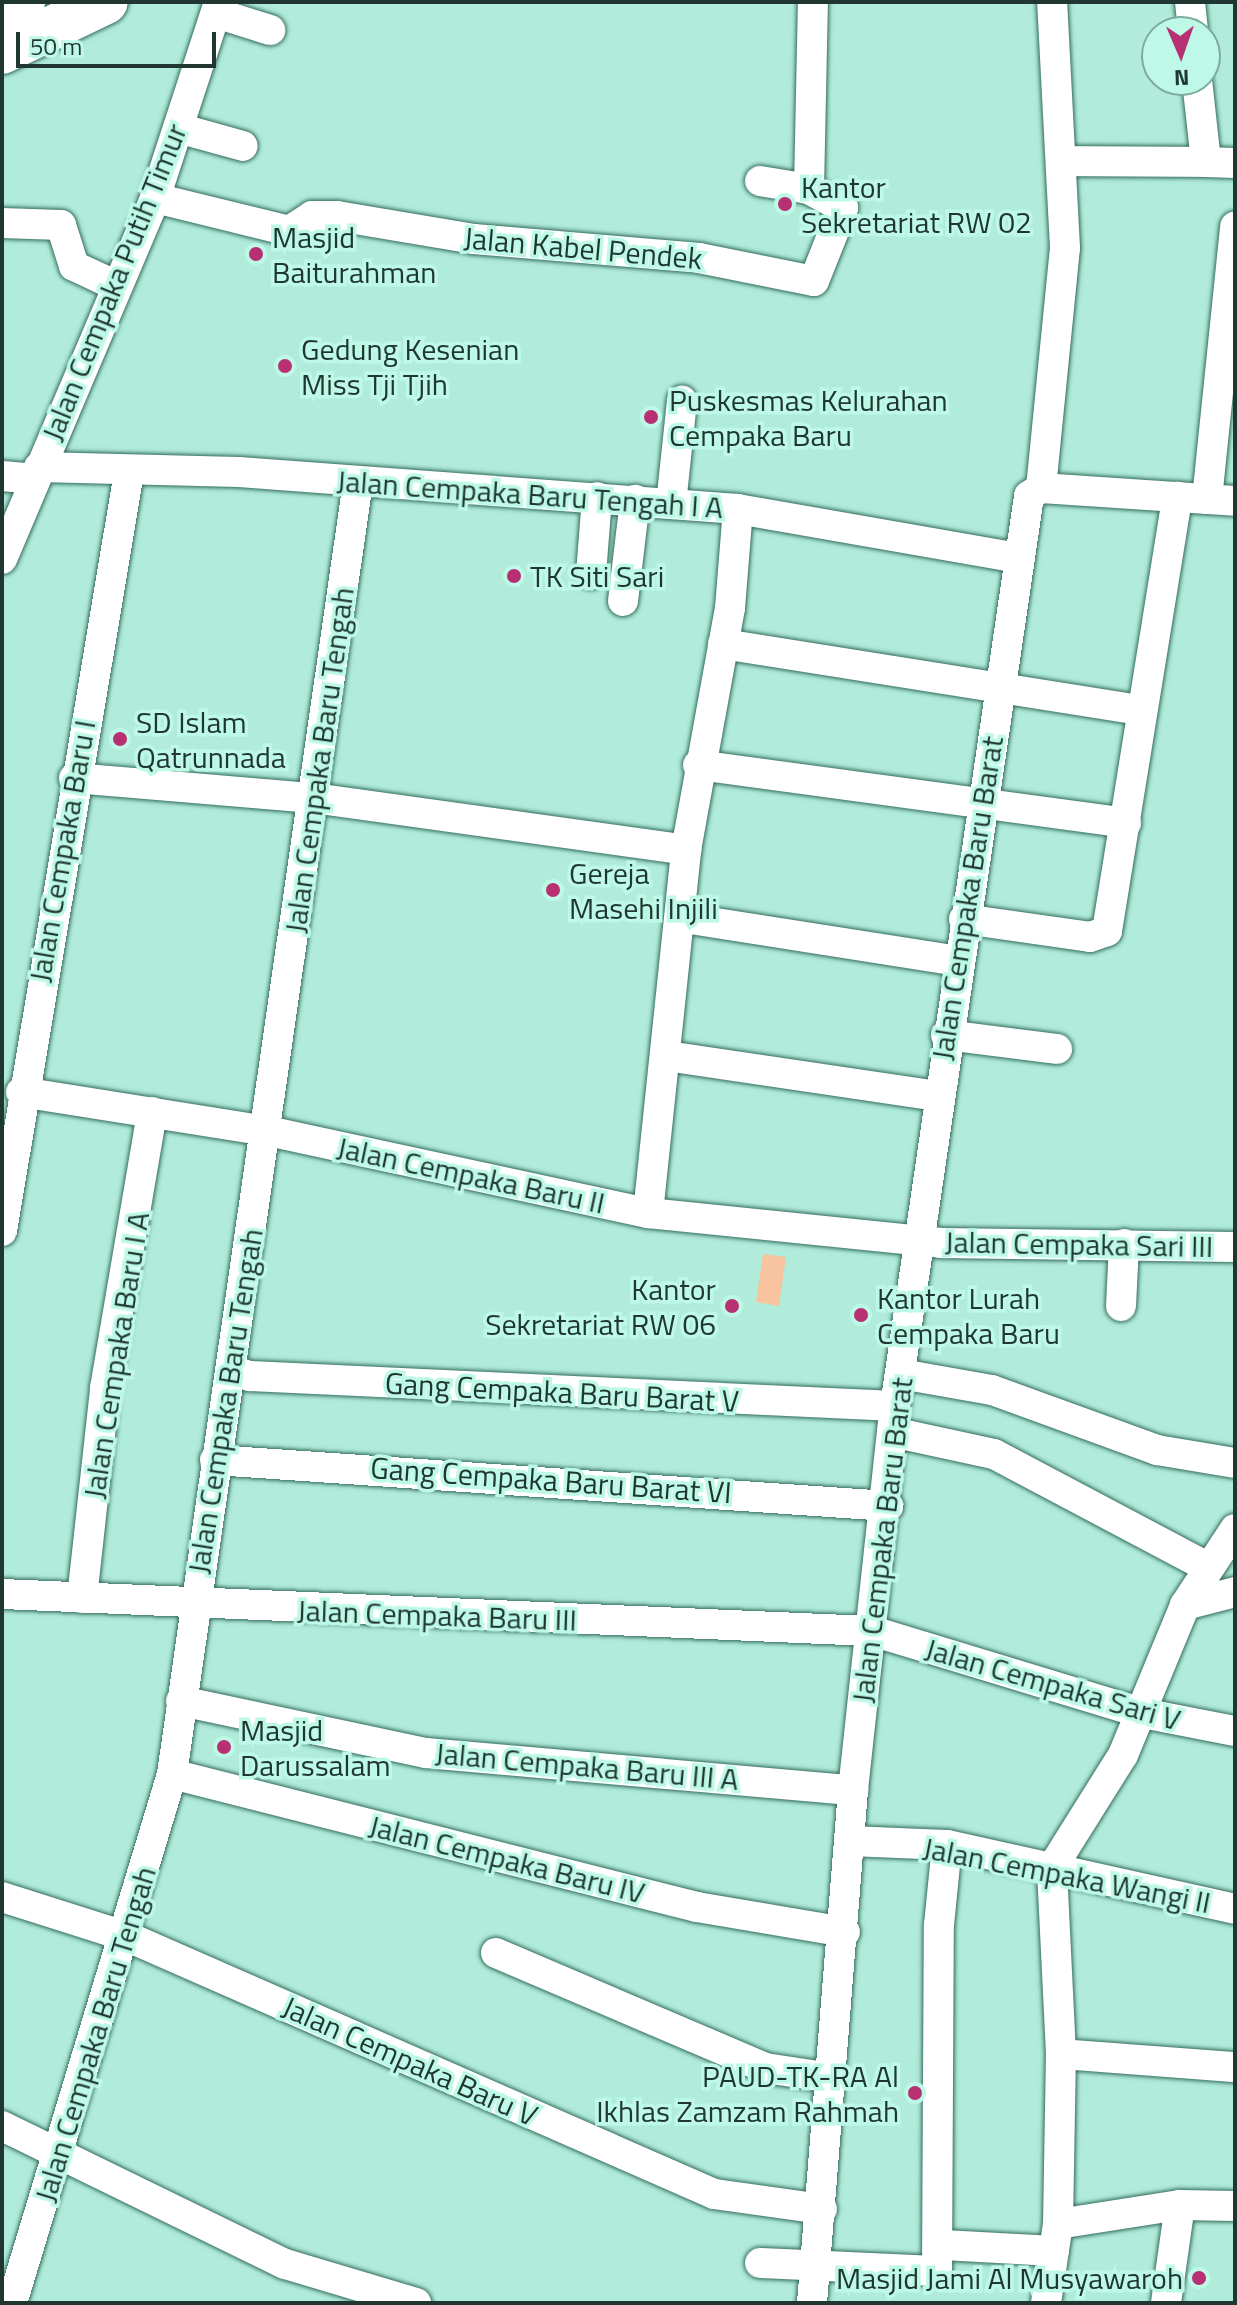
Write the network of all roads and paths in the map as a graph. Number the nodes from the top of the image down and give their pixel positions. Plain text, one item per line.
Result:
1 (23, 2) edge
2 (106, 2) edge
3 (813, 2) edge
4 (1052, 2) edge
5 (218, 7) edge
6 (2, 13) edge
7 (270, 30) dead end
8 (2, 52) edge
9 (1201, 96) edge
10 (178, 128) junction
11 (243, 146) dead end
12 (1064, 161) junction
13 (1220, 162) edge
14 (760, 181) dead end
15 (809, 189) junction
16 (155, 198) junction
17 (2, 223) edge
18 (1235, 226) edge
19 (117, 286) junction
20 (682, 401) dead end
21 (129, 472) junction
22 (36, 473) junction
23 (2, 476) edge
24 (358, 481) junction
25 (1035, 492) junction
26 (597, 497) junction
27 (1206, 499) edge
28 (635, 500) junction
29 (671, 504) junction
30 (738, 509) junction
31 (1018, 558) junction
32 (2, 559) edge
33 (591, 574) dead end
34 (623, 601) dead end
35 (723, 644) junction
36 (998, 688) junction
37 (1139, 710) junction
38 (698, 765) junction
39 (74, 778) junction
40 (313, 798) junction
41 (982, 804) junction
42 (1126, 823) junction
43 (686, 850) junction
44 (684, 918) junction
45 (964, 919) junction
46 (958, 961) junction
47 (946, 1035) junction
48 (1057, 1049) dead end
49 (667, 1056) junction
50 (21, 1092) junction
51 (937, 1096) junction
52 (152, 1112) junction
53 (268, 1131) junction
54 (648, 1213) junction
55 (2, 1231) edge
56 (922, 1241) junction
57 (1124, 1244) junction
58 (1235, 1247) edge
59 (1121, 1306) dead end
60 (231, 1370) junction
61 (901, 1374) junction
62 (894, 1419) junction
63 (215, 1460) junction
64 (1235, 1463) edge
65 (888, 1506) junction
66 (1235, 1529) edge
67 (1209, 1568) junction
68 (1235, 1592) edge
69 (2, 1594) edge
70 (82, 1598) junction
71 (1185, 1605) junction
72 (192, 1606) junction
73 (872, 1631) junction
74 (181, 1701) junction
75 (1142, 1713) junction
76 (1235, 1731) edge
77 (172, 1774) junction
78 (853, 1790) junction
79 (850, 1841) junction
80 (947, 1845) junction
81 (1052, 1868) junction
82 (2, 1897) edge
83 (1235, 1909) edge
84 (845, 1932) junction
85 (128, 1937) junction
86 (496, 1953) dead end
87 (1061, 2054) junction
88 (1235, 2067) edge
89 (832, 2078) junction
90 (2, 2126) edge
91 (58, 2155) junction
92 (1180, 2205) junction
93 (1235, 2206) edge
94 (822, 2209) junction
95 (1056, 2237) junction
96 (940, 2258) junction
97 (760, 2263) dead end
98 (814, 2268) junction
99 (12, 2303) edge
100 (416, 2303) edge
101 (812, 2303) edge
102 (1046, 2303) edge
103 (1166, 2303) edge

1 - 6 main road
2 - 8 main road
3 - 15 street
4 - 12 street, Jalan Cempaka Baru Barat
5 - 7 street
5 - 10 street, Jalan Cempaka Putih Timur
9 - 13 street
10 - 11 street
10 - 16 street, Jalan Cempaka Putih Timur
12 - 13 street
12 - 25 street, Jalan Cempaka Baru Barat
14 - 15 street
15 - 16 street, Jalan Kabel Pendek
16 - 19 street, Jalan Cempaka Putih Timur
17 - 19 street
18 - 27 street
19 - 22 street, Jalan Cempaka Putih Timur
20 - 29 street
21 - 22 street, Jalan Cempaka Baru Tengah I A
21 - 24 street, Jalan Cempaka Baru Tengah I A
21 - 39 street, Jalan Cempaka Baru I
22 - 23 street, Jalan Cempaka Baru Tengah I A
22 - 32 street, Jalan Cempaka Putih Timur
24 - 26 street, Jalan Cempaka Baru Tengah I A
24 - 40 street, Jalan Cempaka Baru Tengah
25 - 27 street
25 - 31 street, Jalan Cempaka Baru Barat
26 - 28 street, Jalan Cempaka Baru Tengah I A
26 - 33 street
27 - 37 street
28 - 29 street, Jalan Cempaka Baru Tengah I A
28 - 34 street
29 - 30 street, Jalan Cempaka Baru Tengah I A
30 - 31 street, Jalan Cempaka Baru Tengah I A
30 - 35 street
31 - 36 street, Jalan Cempaka Baru Barat
35 - 36 street
35 - 38 street
36 - 37 street
36 - 41 street, Jalan Cempaka Baru Barat
37 - 42 street
38 - 41 street
38 - 43 street
39 - 40 street
39 - 50 street, Jalan Cempaka Baru I
40 - 43 street
40 - 53 street, Jalan Cempaka Baru Tengah
41 - 42 street
41 - 45 street, Jalan Cempaka Baru Barat
42 - 45 street
43 - 44 street
44 - 46 street
44 - 49 street
45 - 46 street, Jalan Cempaka Baru Barat
46 - 47 street, Jalan Cempaka Baru Barat
47 - 48 street
47 - 51 street, Jalan Cempaka Baru Barat
49 - 51 street
49 - 54 street
50 - 52 street, Jalan Cempaka Baru II
50 - 55 street, Jalan Cempaka Baru I
51 - 56 street, Jalan Cempaka Baru Barat
52 - 53 street, Jalan Cempaka Baru II
52 - 70 street, Jalan Cempaka Baru I A
53 - 54 street, Jalan Cempaka Baru II
53 - 60 street, Jalan Cempaka Baru Tengah
54 - 56 street, Jalan Cempaka Baru II
56 - 57 street, Jalan Cempaka Sari III
56 - 61 street, Jalan Cempaka Baru Barat
57 - 58 street, Jalan Cempaka Sari III
57 - 59 street
60 - 62 street, Gang Cempaka Baru Barat V
60 - 63 street, Jalan Cempaka Baru Tengah
61 - 62 street, Jalan Cempaka Baru Barat
61 - 64 street
62 - 65 street, Jalan Cempaka Baru Barat
62 - 67 street, Gang Cempaka Baru Barat V
63 - 65 street, Gang Cempaka Baru Barat VI
63 - 72 street, Jalan Cempaka Baru Tengah
65 - 73 street, Jalan Cempaka Baru Barat
66 - 67 street
67 - 71 street
68 - 71 street
69 - 70 street, Jalan Cempaka Baru III
70 - 72 street, Jalan Cempaka Baru III
71 - 75 street
72 - 73 street, Jalan Cempaka Baru III
72 - 74 street, Jalan Cempaka Baru Tengah
73 - 75 street, Jalan Cempaka Sari V
73 - 78 street, Jalan Cempaka Baru Barat
74 - 77 street, Jalan Cempaka Baru Tengah
74 - 78 street, Jalan Cempaka Baru III A
75 - 76 street, Jalan Cempaka Sari V
75 - 81 street
77 - 84 street, Jalan Cempaka Baru IV
77 - 85 street, Jalan Cempaka Baru Tengah
78 - 79 street, Jalan Cempaka Baru Barat
79 - 80 street, Jalan Cempaka Wangi II
79 - 84 street, Jalan Cempaka Baru Barat
80 - 81 street, Jalan Cempaka Wangi II
80 - 96 street
81 - 83 street, Jalan Cempaka Wangi II
81 - 87 street
82 - 85 street, Jalan Cempaka Baru V
84 - 89 street, Jalan Cempaka Baru Barat
85 - 91 street, Jalan Cempaka Baru Tengah
85 - 94 street, Jalan Cempaka Baru V
86 - 89 street
87 - 88 street
87 - 95 street
89 - 94 street, Jalan Cempaka Baru Barat
90 - 91 street
91 - 99 street, Jalan Cempaka Baru Tengah
91 - 100 street
92 - 93 street
92 - 95 street
92 - 103 street
94 - 98 street, Jalan Cempaka Baru Barat
95 - 96 street
95 - 102 street
96 - 98 street
97 - 98 street
98 - 101 street, Jalan Cempaka Baru Barat

